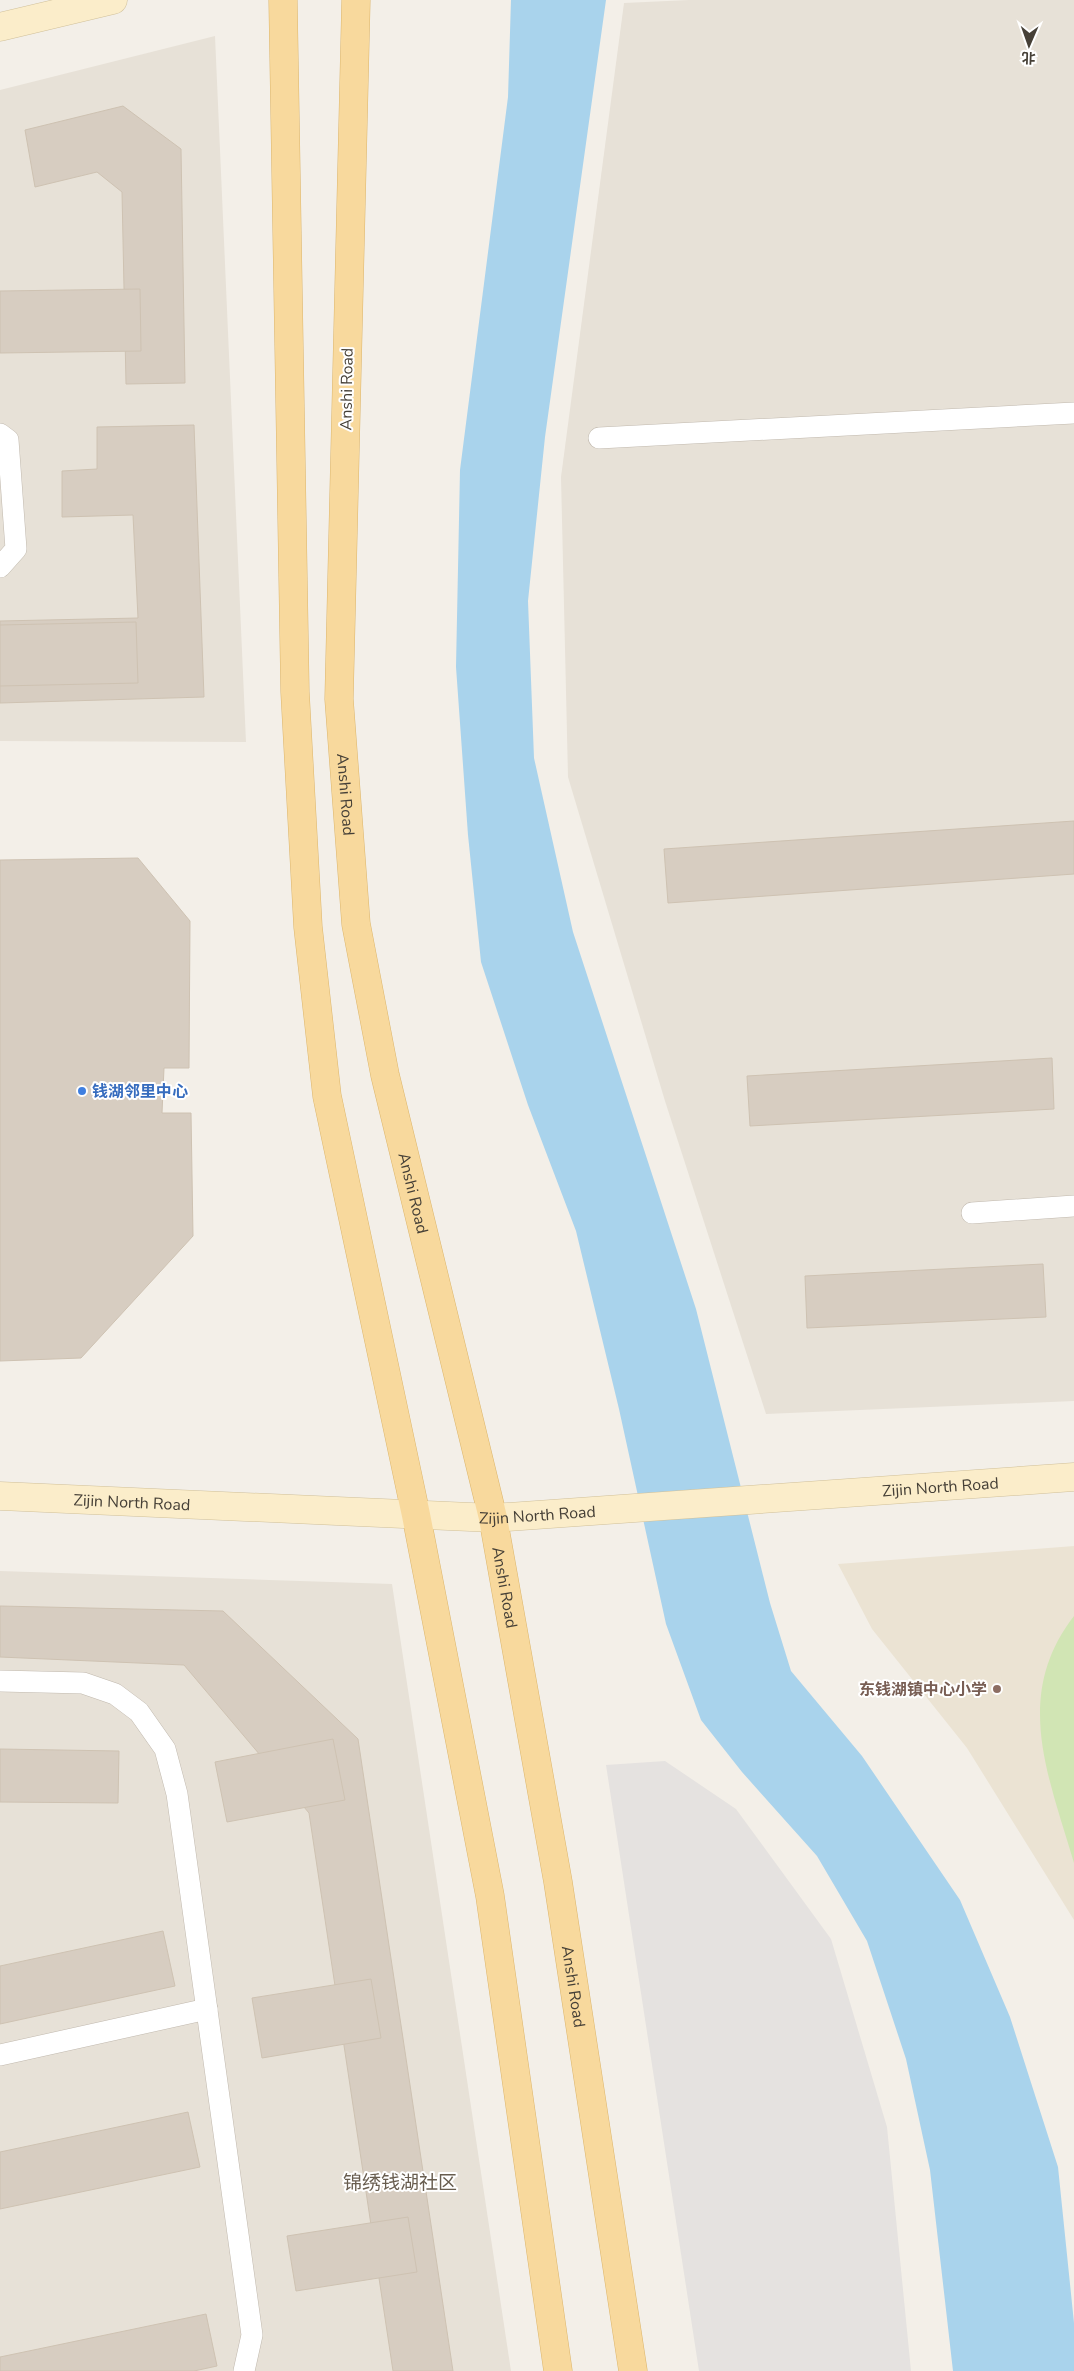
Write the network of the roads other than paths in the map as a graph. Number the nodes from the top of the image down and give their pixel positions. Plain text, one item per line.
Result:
1 (113, 0) edge
2 (283, 0) edge
3 (356, 0) edge
4 (0, 27) edge
5 (1074, 413) edge
6 (0, 434) edge
7 (599, 438) dead end
8 (0, 567) edge
9 (1074, 1206) edge
10 (972, 1213) dead end
11 (1074, 1477) edge
12 (0, 1496) edge
13 (416, 1515) junction
14 (493, 1518) junction
15 (0, 1681) edge
16 (207, 2009) junction
17 (0, 2055) edge
18 (244, 2371) edge
19 (558, 2371) edge
20 (633, 2371) edge

1 - 4 street
2 - 13 main road
3 - 14 main road, Anshi Road
5 - 7 lane
6 - 8 lane
9 - 10 lane
11 - 14 street, Zijin North Road
12 - 13 street, Zijin North Road
13 - 14 street, Zijin North Road
13 - 19 main road
14 - 20 main road, Anshi Road
15 - 16 lane
16 - 17 lane
16 - 18 lane

